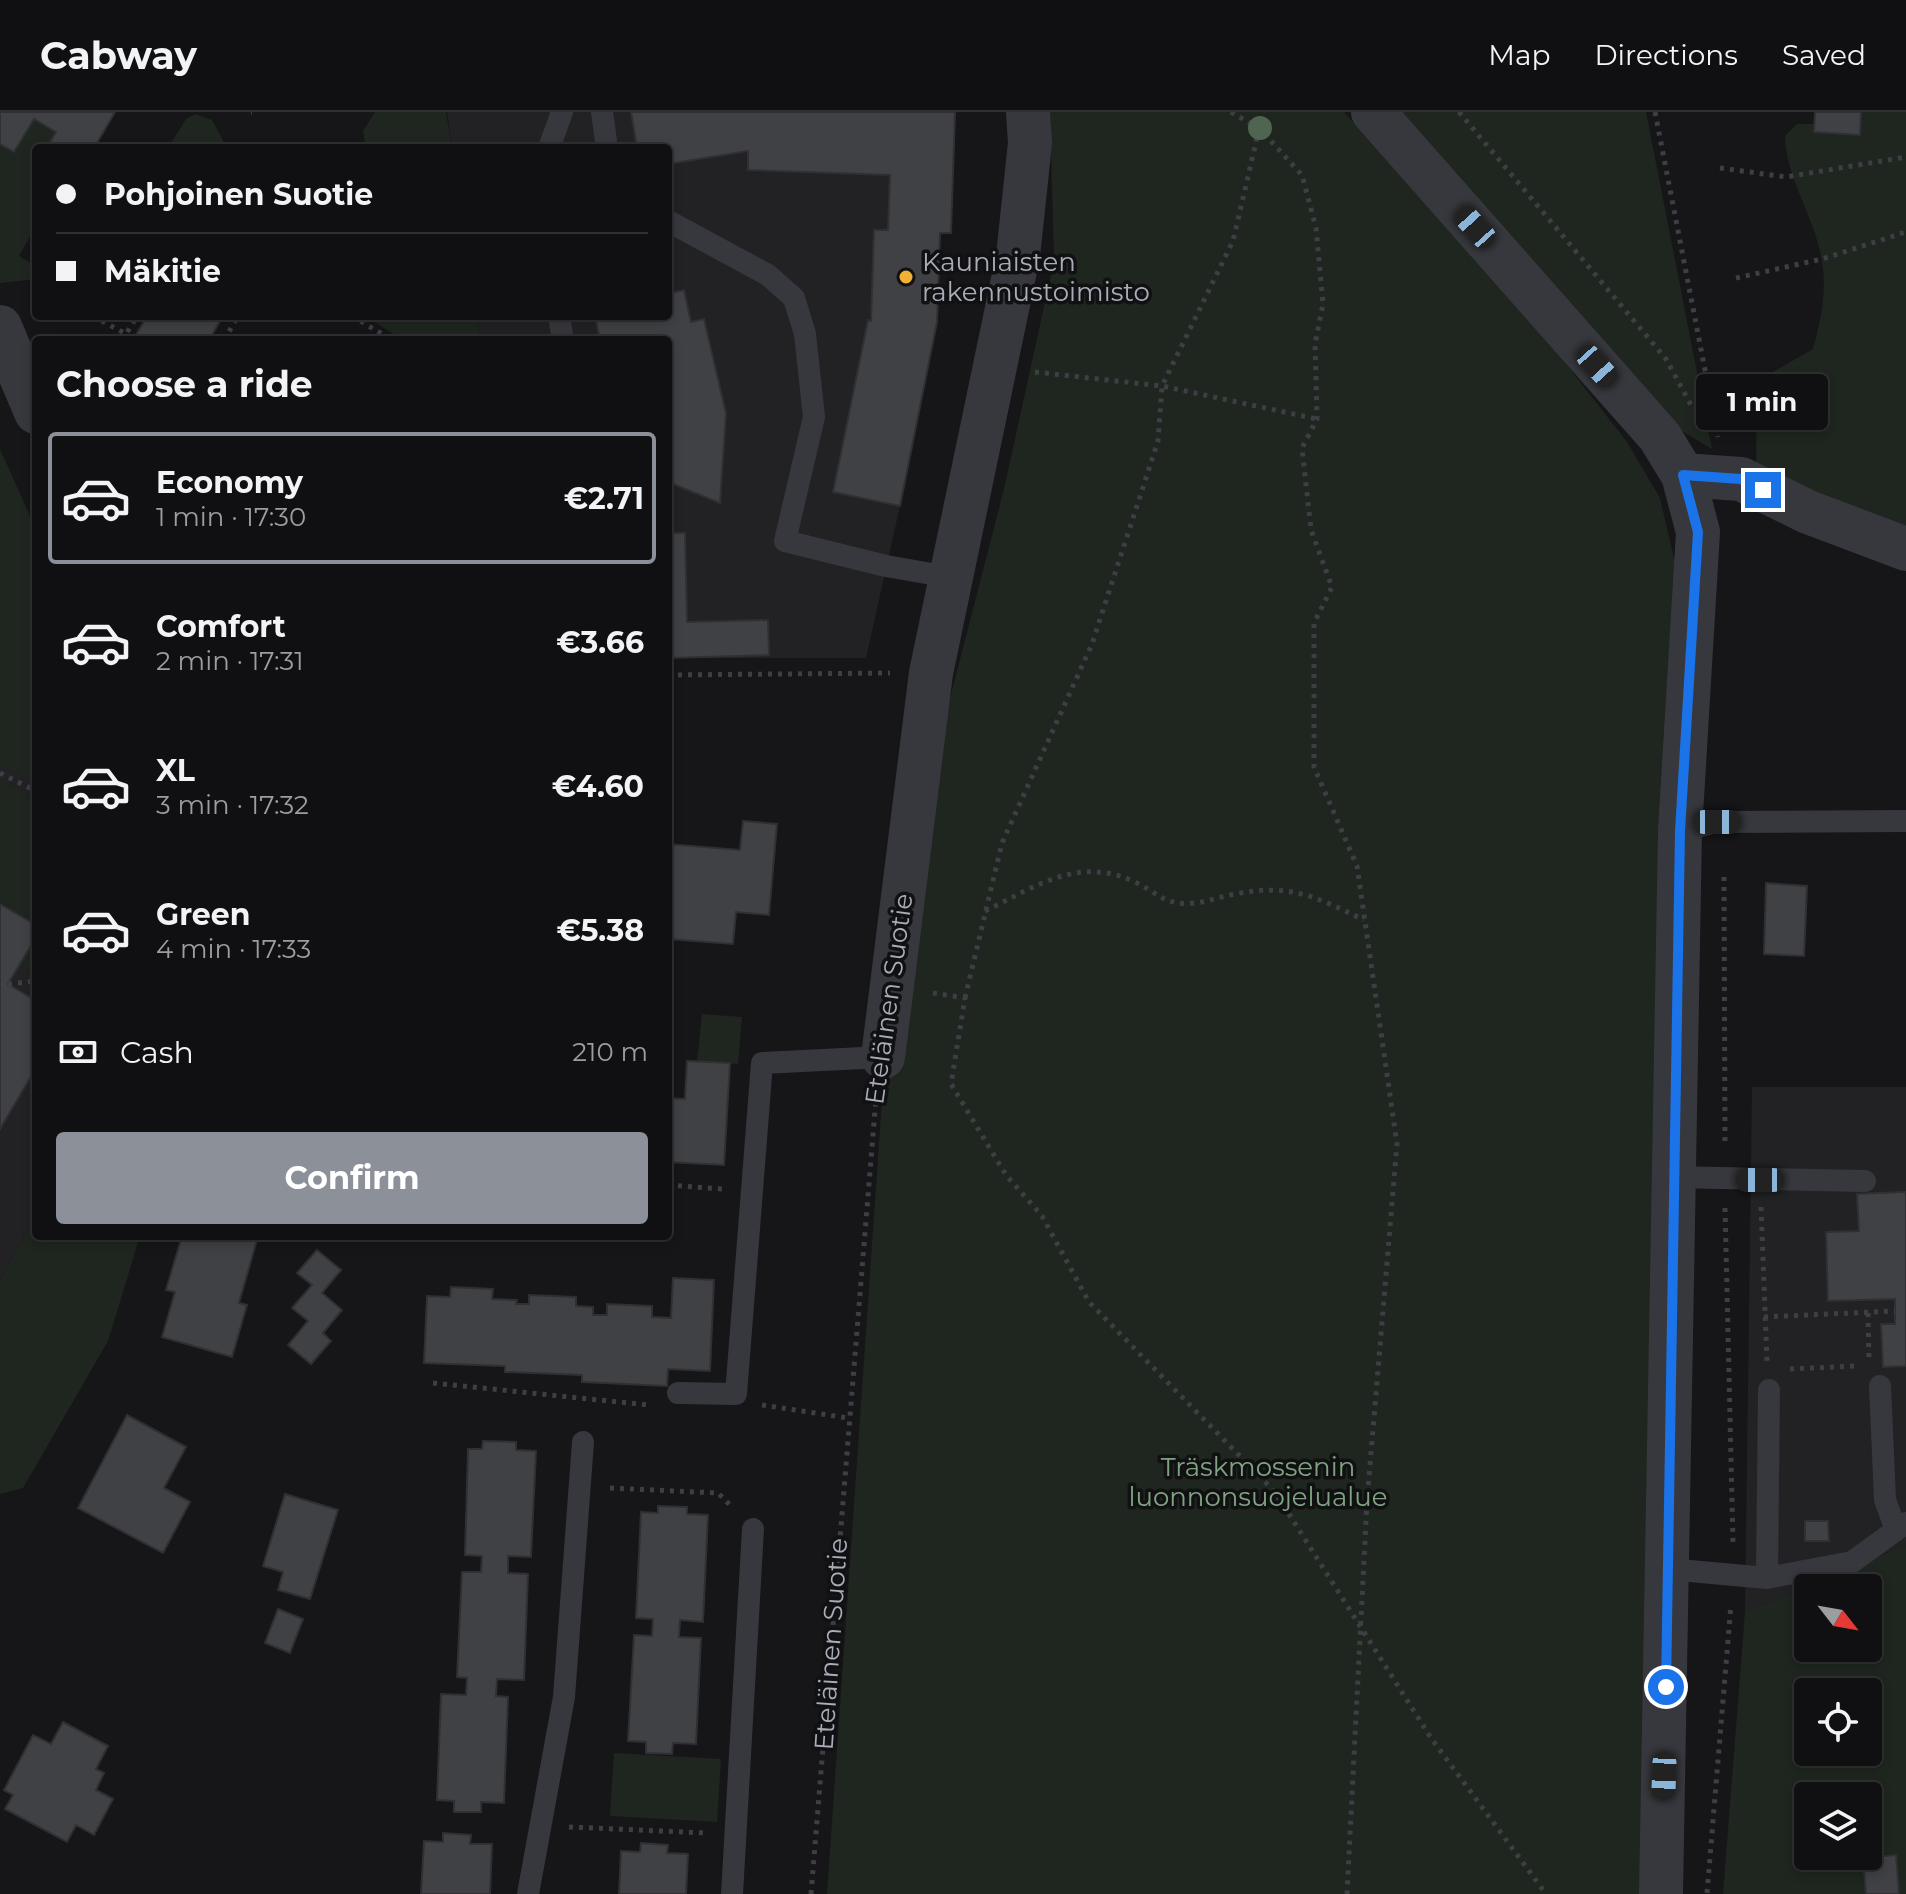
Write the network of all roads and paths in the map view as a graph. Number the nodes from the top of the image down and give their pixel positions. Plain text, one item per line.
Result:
1 (562, 112) edge
2 (602, 112) edge
3 (1028, 112) edge
4 (1231, 112) edge
5 (1263, 112) edge
6 (1373, 112) edge
7 (1655, 112) edge
8 (1260, 129) junction
9 (550, 144) edge
10 (606, 144) edge
11 (1906, 157) edge
12 (1720, 168) dead end
13 (672, 223) edge
14 (1906, 232) edge
15 (1736, 278) dead end
16 (100, 320) edge
17 (135, 320) edge
18 (359, 320) edge
19 (0, 327) edge
20 (385, 336) edge
21 (1020, 370) dead end
22 (1162, 386) junction
23 (32, 403) edge
24 (1317, 419) junction
25 (1719, 445) dead end
26 (1683, 475) junction
27 (1906, 549) edge
28 (949, 577) junction
29 (931, 673) junction
30 (672, 675) edge
31 (0, 773) edge
32 (32, 789) edge
33 (1906, 821) edge
34 (1680, 831) junction
35 (984, 912) junction
36 (1364, 920) junction
37 (32, 981) edge
38 (8, 984) dead end
39 (927, 994) dead end
40 (965, 998) junction
41 (883, 1057) junction
42 (1672, 1177) junction
43 (1760, 1180) junction
44 (1865, 1181) dead end
45 (672, 1185) edge
46 (752, 1191) junction
47 (1895, 1311) dead end
48 (1868, 1313) junction
49 (1764, 1317) junction
50 (1768, 1380) junction
51 (433, 1383) dead end
52 (1880, 1386) dead end
53 (678, 1393) joint
54 (736, 1394) junction
55 (848, 1418) junction
56 (583, 1442) dead end
57 (579, 1486) junction
58 (1901, 1527) edge
59 (753, 1529) joint
60 (1668, 1569) junction
61 (1767, 1578) junction
62 (1361, 1632) junction
63 (540, 1825) junction
64 (736, 1834) junction
65 (528, 1894) edge
66 (732, 1894) edge
67 (811, 1894) edge
68 (1347, 1894) edge
69 (1546, 1894) edge
70 (1661, 1894) edge

1 - 9 lane
2 - 10 lane
3 - 28 street, Eteläinen Suotie
4 - 8 path
5 - 8 path
6 - 26 street
7 - 25 path
8 - 22 path
8 - 24 path
11 - 12 path
13 - 28 lane
14 - 15 path
16 - 17 path
18 - 20 path
19 - 23 street
21 - 22 path
22 - 24 path
22 - 35 path
24 - 36 path
26 - 27 street
26 - 34 street
28 - 29 street, Eteläinen Suotie
29 - 30 path
29 - 41 street, Eteläinen Suotie
31 - 32 path
33 - 34 lane
34 - 42 street
35 - 36 path
35 - 40 path
36 - 62 path
37 - 38 path
39 - 40 path
40 - 62 path
41 - 46 lane
41 - 55 path, Eteläinen Suotie
42 - 43 lane
42 - 60 street
43 - 44 lane
43 - 49 path
45 - 46 path
46 - 54 lane
47 - 48 path
48 - 49 path
48 - 50 path
49 - 50 path
50 - 61 lane
51 - 53 path
52 - 58 lane
53 - 54 lane
54 - 55 path
55 - 67 path, Eteläinen Suotie
56 - 57 lane
57 - 59 path
57 - 63 lane
58 - 61 lane
59 - 64 lane
60 - 61 lane
60 - 70 street
62 - 68 path
62 - 69 path
63 - 64 path
63 - 65 lane
64 - 66 lane

